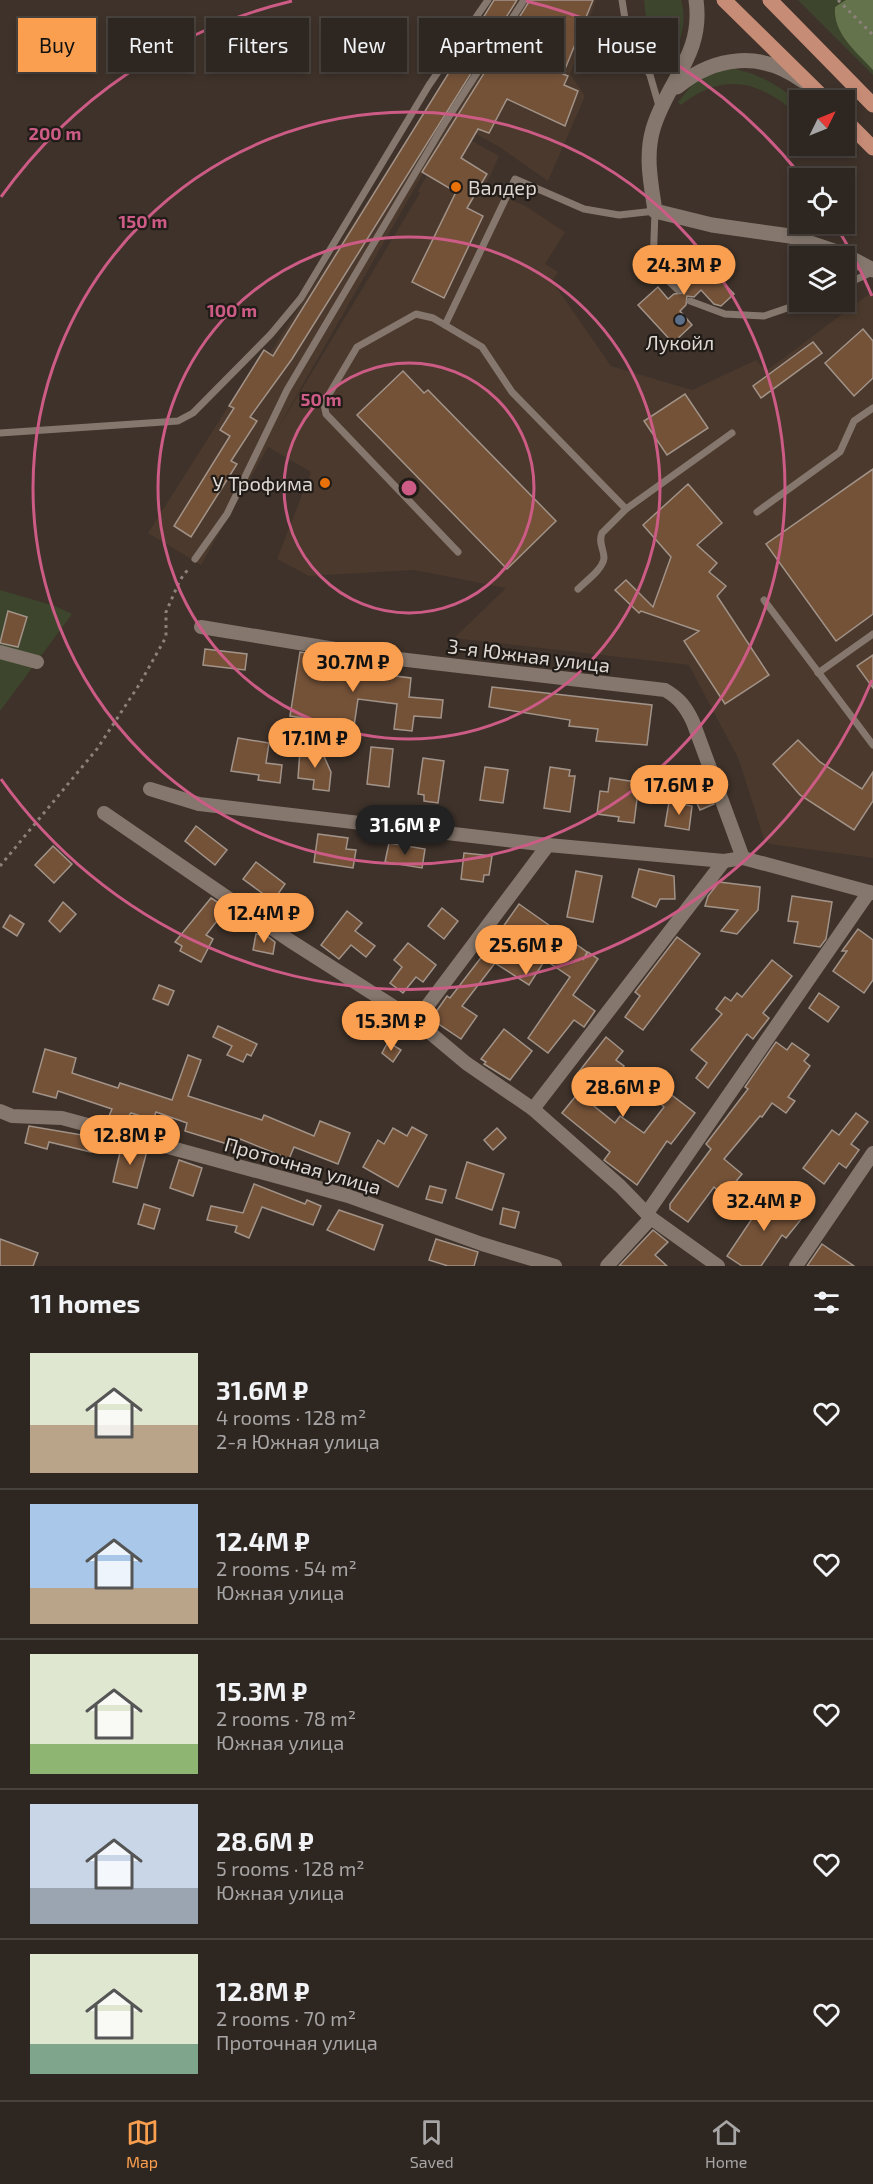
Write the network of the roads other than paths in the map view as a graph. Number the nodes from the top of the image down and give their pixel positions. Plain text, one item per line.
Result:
1 (488, 0) edge
2 (524, 0) edge
3 (622, 0) edge
4 (696, 0) edge
5 (724, 0) edge
6 (770, 0) edge
7 (813, 90) edge
8 (816, 90) edge
9 (668, 95) junction
10 (873, 105) edge
11 (660, 109) junction
12 (855, 130) edge
13 (873, 148) edge
14 (655, 211) junction
15 (873, 271) edge
16 (855, 280) edge
17 (678, 290) dead end
18 (690, 301) dead end
19 (789, 307) edge
20 (445, 325) junction
21 (873, 408) edge
22 (0, 433) edge
23 (732, 434) dead end
24 (626, 509) junction
25 (757, 512) dead end
26 (458, 552) dead end
27 (195, 559) road end
28 (578, 589) dead end
29 (764, 600) dead end
30 (201, 627) dead end
31 (873, 634) edge
32 (0, 652) edge
33 (37, 662) dead end
34 (818, 674) junction
35 (873, 745) edge
36 (150, 789) dead end
37 (104, 813) dead end
38 (548, 845) junction
39 (743, 858) junction
40 (724, 861) junction
41 (871, 893) edge
42 (416, 1021) junction
43 (533, 1110) junction
44 (0, 1111) edge
45 (873, 1153) edge
46 (649, 1215) junction
47 (555, 1266) edge
48 (607, 1266) edge
49 (718, 1266) edge
50 (796, 1266) edge

1 - 22 lane
2 - 27 lane
3 - 11 lane
4 - 9 street
5 - 8 main road
6 - 10 main road
7 - 9 street
9 - 11 street
11 - 14 street
12 - 13 main road
14 - 15 street
14 - 17 lane
14 - 20 lane
15 - 16 lane
18 - 19 lane
20 - 24 lane
20 - 26 lane
21 - 25 lane
23 - 24 lane
24 - 28 lane
29 - 34 lane
30 - 39 street, 3-я Южная улица
31 - 34 lane
32 - 33 street
34 - 35 lane
36 - 38 street
37 - 42 street
38 - 40 street
38 - 42 street
39 - 40 street
39 - 41 street
40 - 43 street
41 - 46 street
42 - 43 street
43 - 46 street
44 - 47 street, Проточная улица
45 - 50 street
46 - 48 street
46 - 49 street

